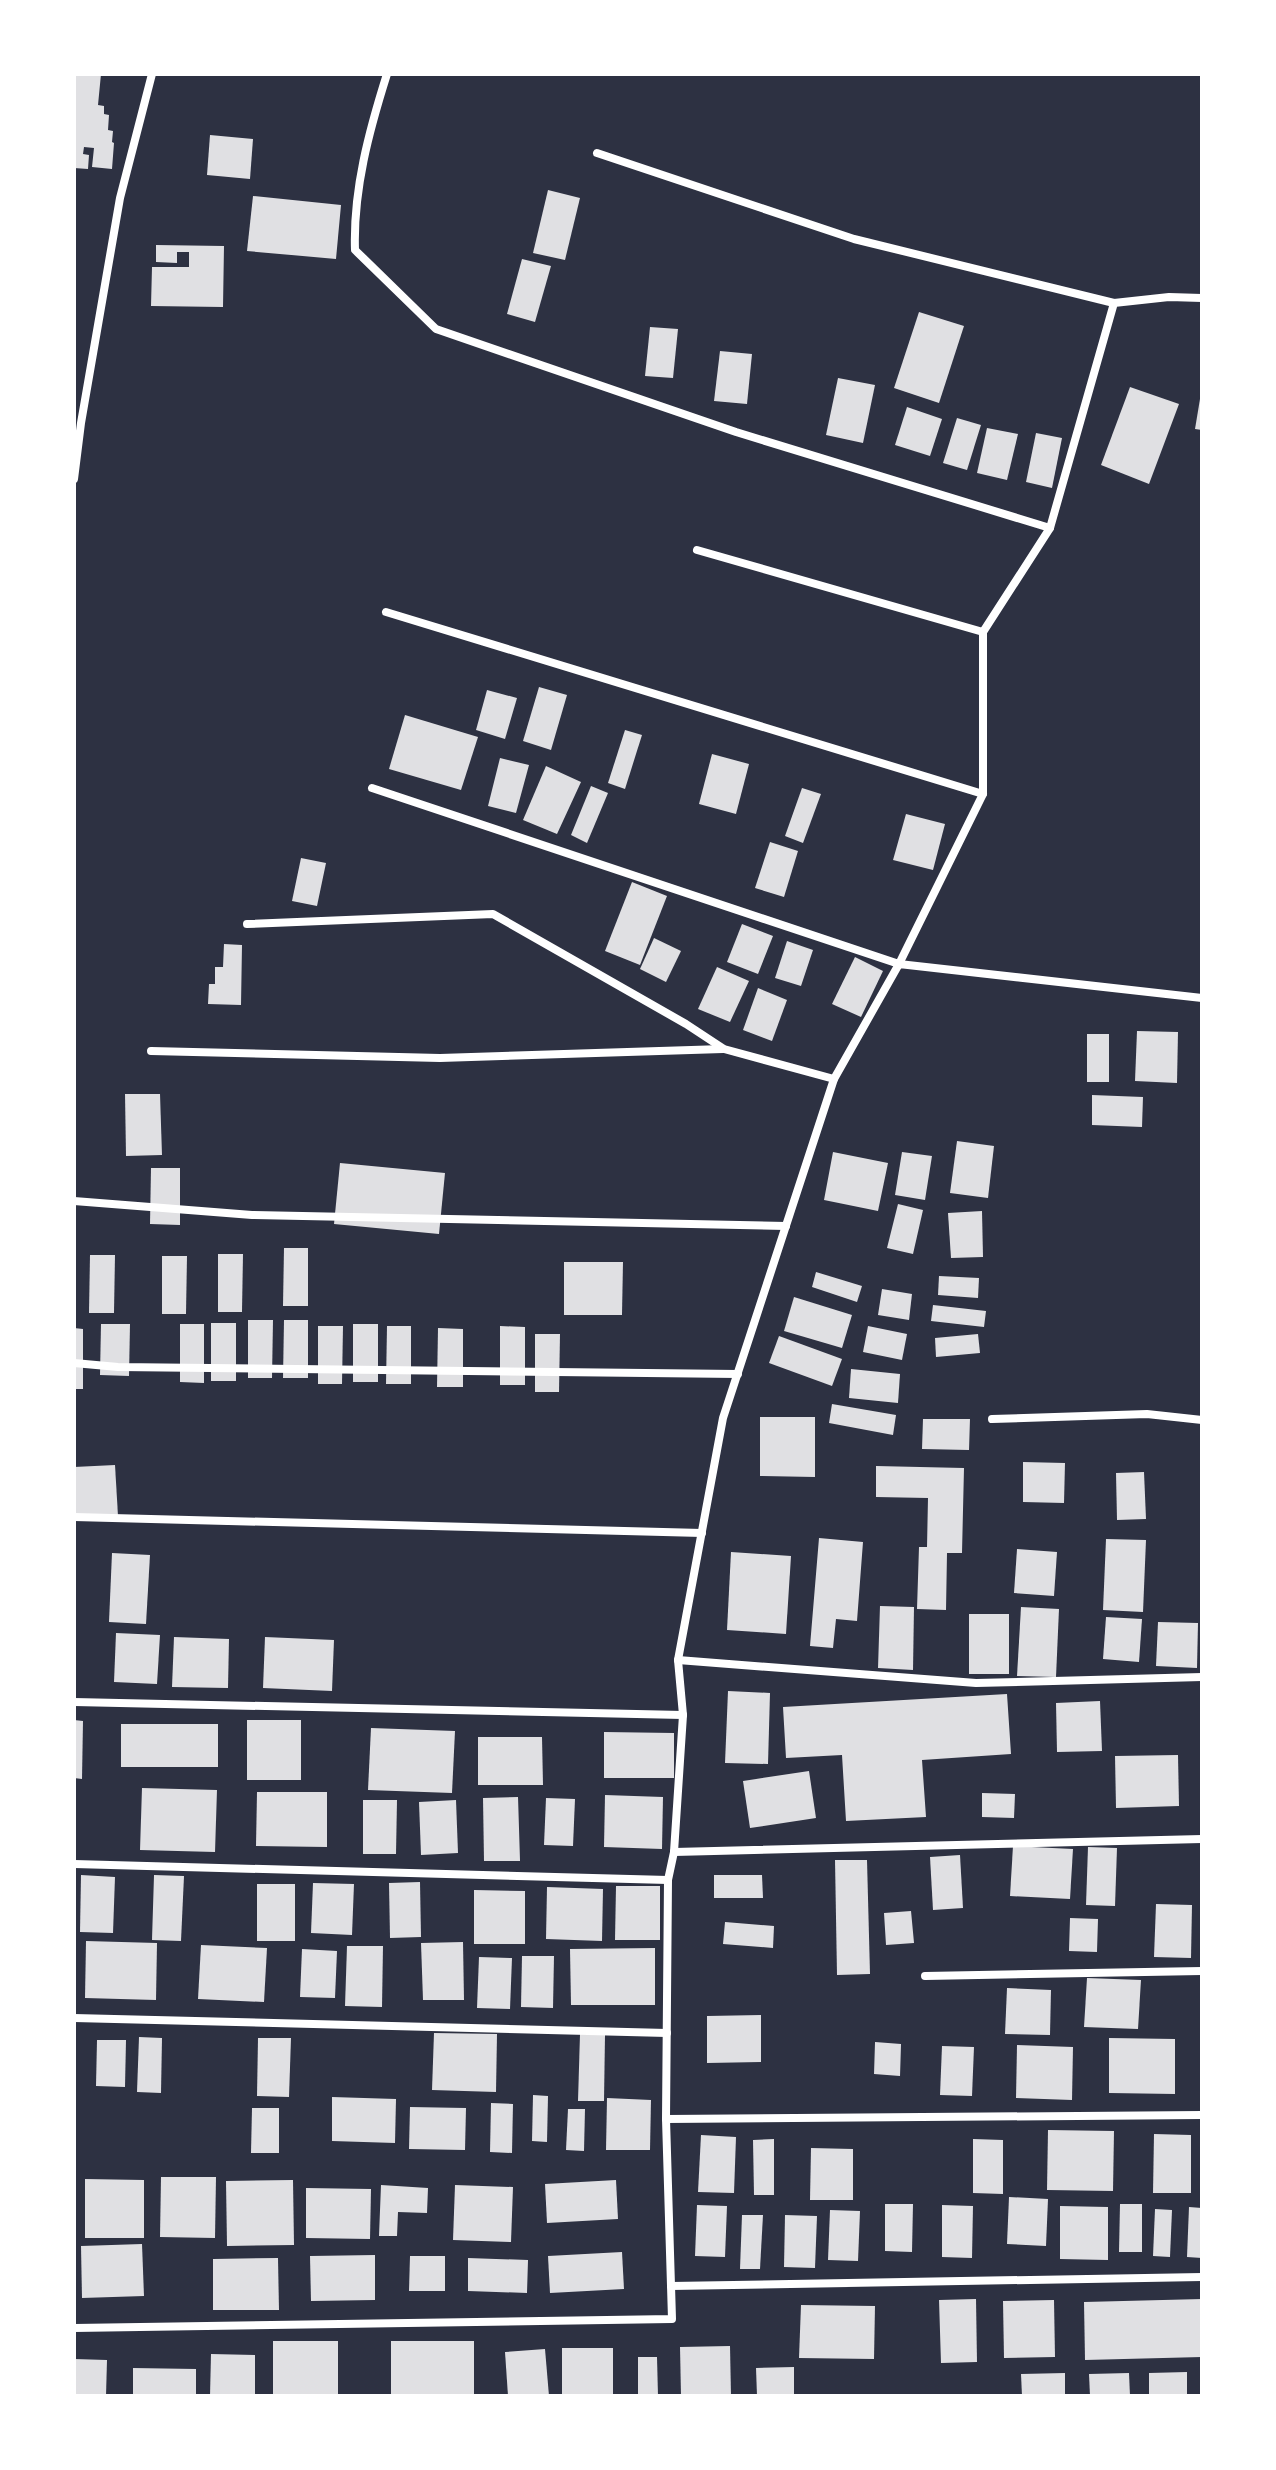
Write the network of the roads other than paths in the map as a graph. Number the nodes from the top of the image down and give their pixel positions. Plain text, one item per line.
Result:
1 (152, 74) edge
2 (387, 74) edge
3 (597, 153) dead end
4 (1202, 298) edge
5 (1114, 303) junction
6 (74, 479) edge
7 (1050, 528) junction
8 (697, 550) dead end
9 (386, 612) dead end
10 (983, 632) junction
11 (372, 788) dead end
12 (983, 794) junction
13 (247, 924) dead end
14 (899, 964) junction
15 (1202, 998) edge
16 (724, 1049) junction
17 (151, 1051) dead end
18 (834, 1079) junction
19 (74, 1201) edge
20 (786, 1226) junction
21 (74, 1363) edge
22 (738, 1374) junction
23 (992, 1419) dead end
24 (1202, 1420) edge
25 (74, 1517) edge
26 (702, 1533) junction
27 (678, 1660) junction
28 (1202, 1677) edge
29 (74, 1702) edge
30 (683, 1715) junction
31 (1202, 1839) edge
32 (674, 1852) junction
33 (74, 1864) edge
34 (668, 1880) junction
35 (1202, 1971) edge
36 (925, 1976) dead end
37 (74, 2018) edge
38 (667, 2033) junction
39 (1202, 2115) edge
40 (666, 2119) junction
41 (1202, 2277) edge
42 (671, 2286) junction
43 (74, 2328) edge

1 - 6 street
2 - 7 street
3 - 5 street
4 - 5 street
5 - 7 street
7 - 10 street
8 - 10 street
9 - 12 street
10 - 12 street
11 - 14 street
12 - 14 street
13 - 16 street
14 - 15 street
14 - 18 street
16 - 17 street
16 - 18 street
18 - 20 street
19 - 20 street
20 - 22 street
21 - 22 street
22 - 26 street
23 - 24 street
25 - 26 street
26 - 27 street
27 - 28 street
27 - 30 street
29 - 30 street
30 - 32 street
31 - 32 street
32 - 34 street
33 - 34 street
34 - 38 street
35 - 36 street
37 - 38 street
38 - 40 street
39 - 40 street
40 - 42 street
41 - 42 street
42 - 43 street

